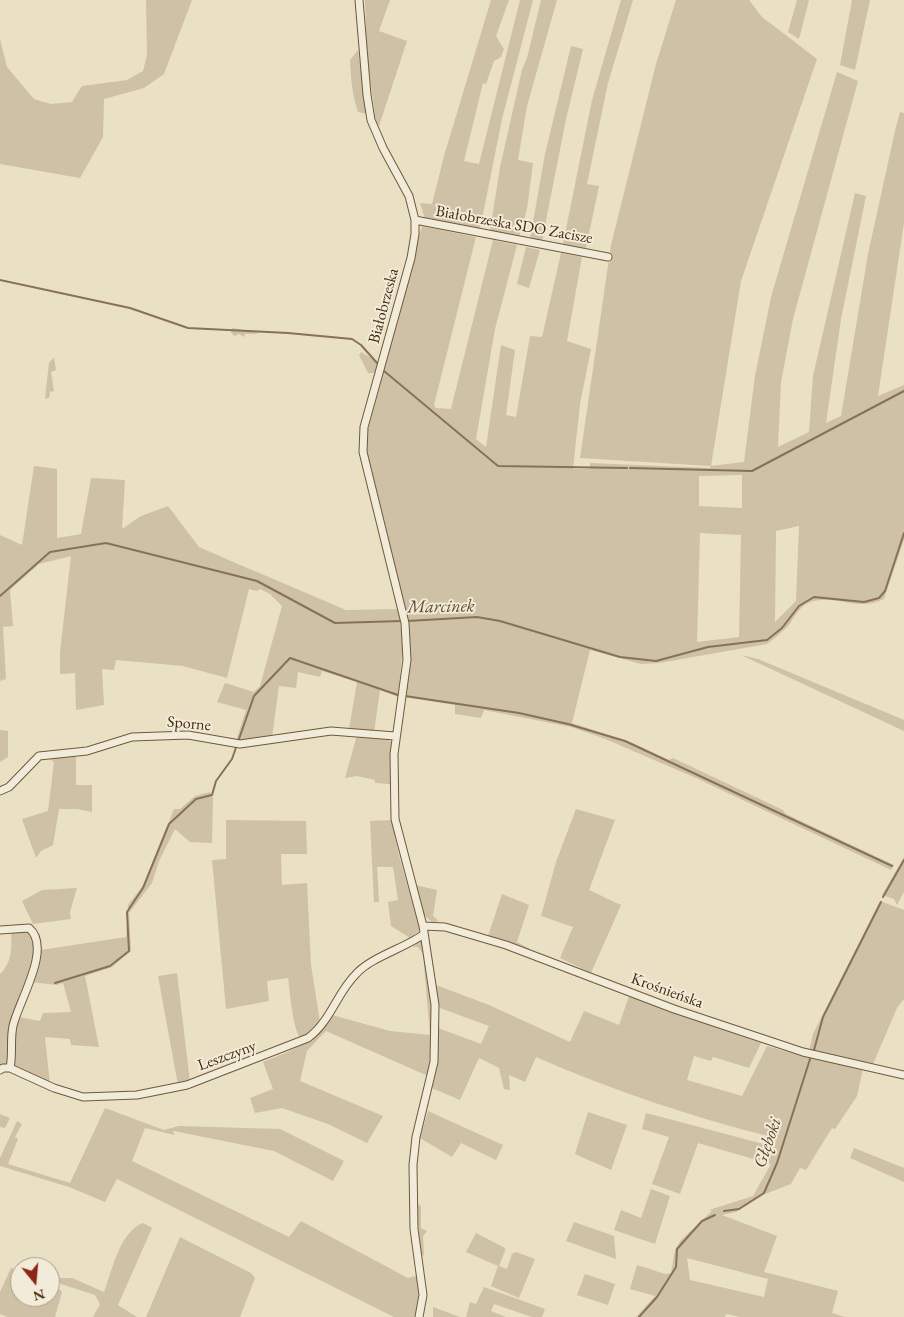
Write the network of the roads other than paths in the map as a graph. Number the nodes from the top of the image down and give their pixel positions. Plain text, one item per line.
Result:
1 (360, 0) edge
2 (415, 220) junction
3 (608, 256) dead end
4 (393, 736) junction
5 (0, 791) edge
6 (423, 926) junction
7 (0, 930) edge
8 (424, 934) junction
9 (10, 1068) junction
10 (0, 1070) edge
11 (904, 1075) edge
12 (419, 1317) edge

1 - 2 street, Białobrzeska
2 - 3 street, Białobrzeska SDO Zacisze
2 - 4 street, Białobrzeska
4 - 5 street, Sporne
4 - 6 street, Białobrzeska
6 - 8 street, Białobrzeska
6 - 11 street, Krośnieńska
7 - 9 street
8 - 9 street, Leszczyny
8 - 12 street, Białobrzeska
9 - 10 street

